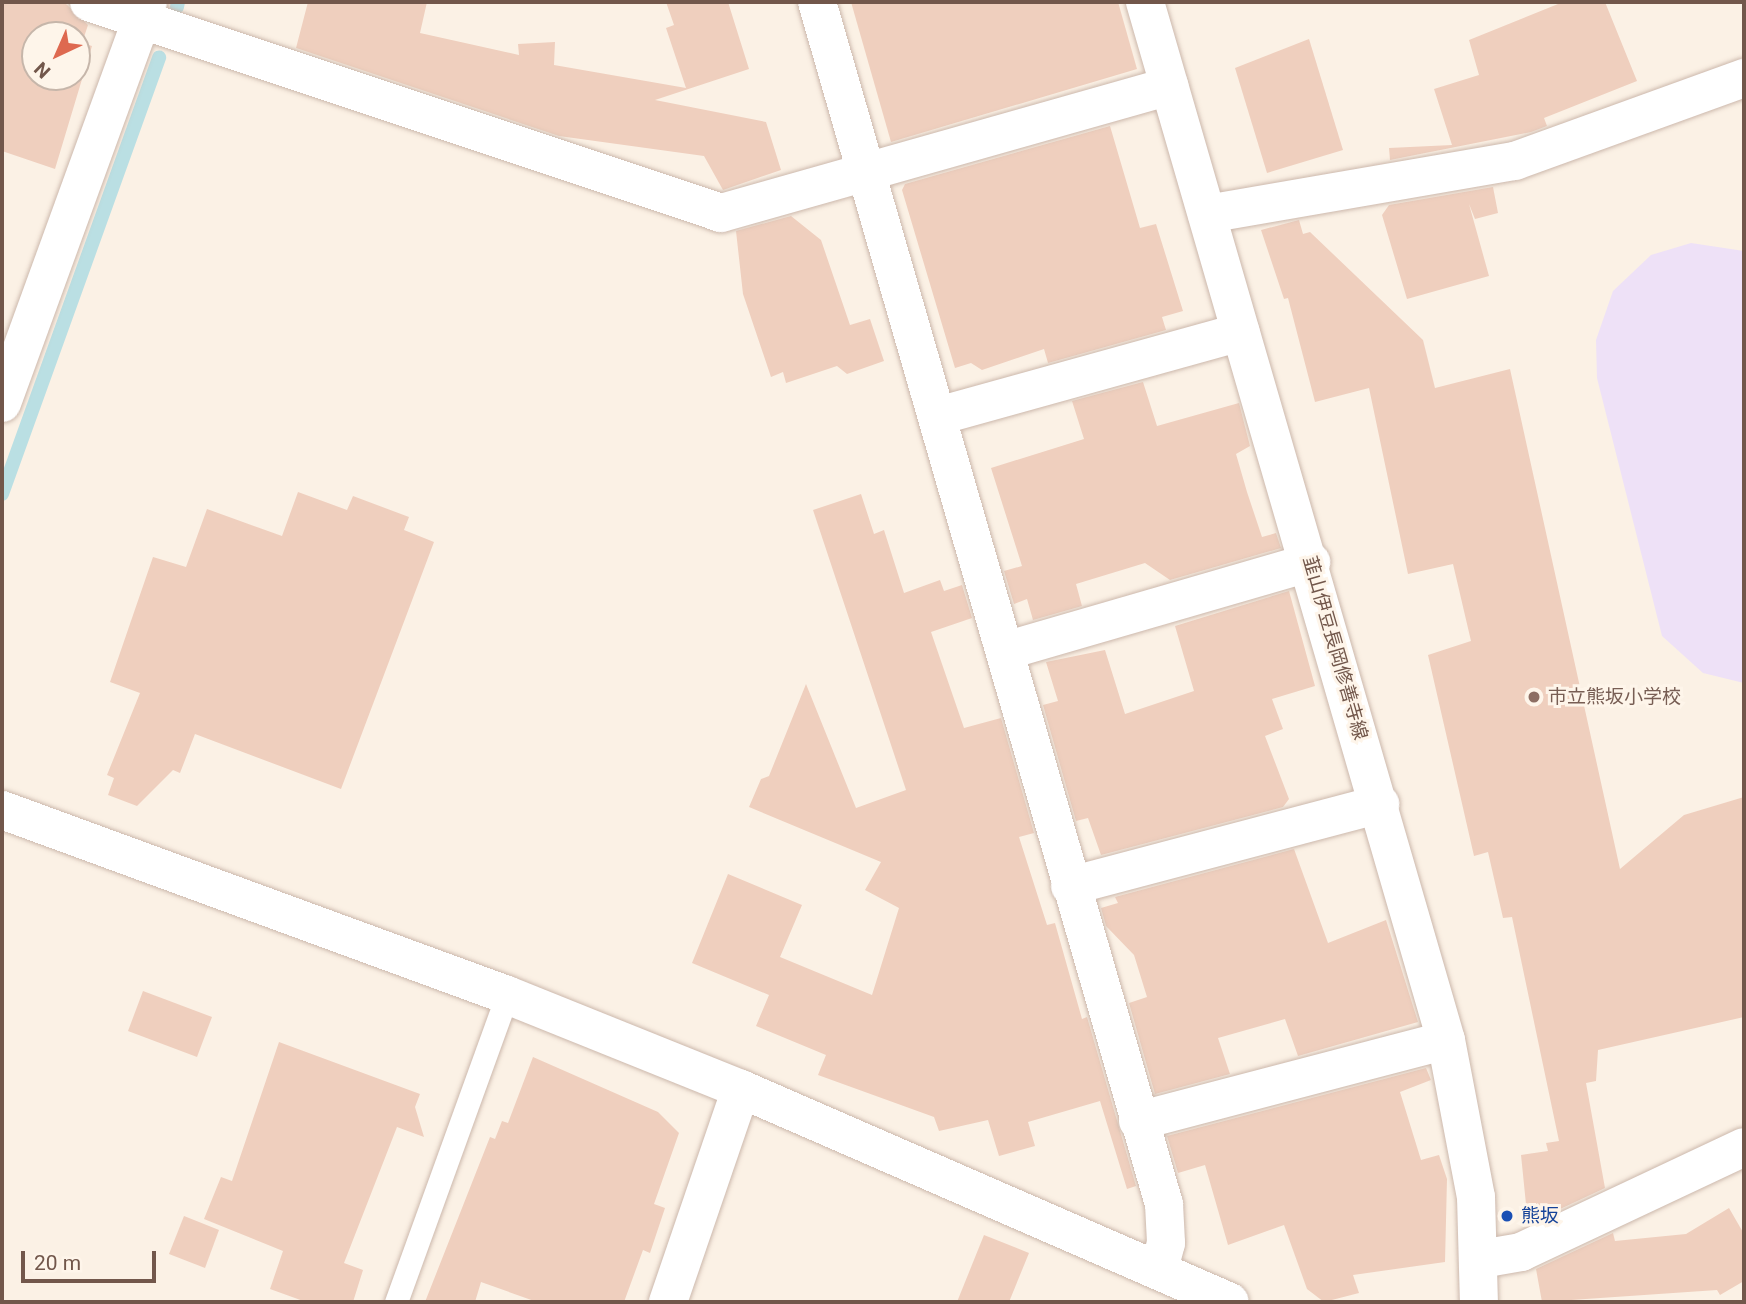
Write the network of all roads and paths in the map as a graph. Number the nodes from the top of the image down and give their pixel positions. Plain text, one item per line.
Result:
1 (89, 2) edge
2 (817, 2) edge
3 (1145, 2) edge
4 (145, 11) edge
5 (1744, 78) edge
6 (1169, 86) junction
7 (866, 173) junction
8 (1207, 215) junction
9 (1241, 332) junction
10 (2, 403) edge
11 (938, 416) junction
12 (1311, 562) junction
13 (1005, 651) junction
14 (1380, 804) junction
15 (2, 810) edge
16 (1070, 886) junction
17 (507, 995) junction
18 (1446, 1041) junction
19 (741, 1089) junction
20 (1138, 1121) junction
21 (1744, 1147) edge
22 (1481, 1259) junction
23 (1159, 1270) junction
24 (396, 1302) edge
25 (668, 1302) edge
26 (1230, 1302) edge
27 (1479, 1302) edge

1 - 4 street
2 - 7 street
3 - 6 street, 韮山伊豆長岡修善寺線
4 - 7 street
4 - 10 street
5 - 8 street
6 - 7 street
6 - 8 street, 韮山伊豆長岡修善寺線
7 - 11 street
8 - 9 street, 韮山伊豆長岡修善寺線
9 - 11 street
9 - 12 street, 韮山伊豆長岡修善寺線
11 - 13 street
12 - 13 street
12 - 14 street, 韮山伊豆長岡修善寺線
13 - 16 street
14 - 16 street
14 - 18 street, 韮山伊豆長岡修善寺線
15 - 17 street
16 - 20 street
17 - 19 street
17 - 24 lane
18 - 20 street
18 - 22 street, 韮山伊豆長岡修善寺線
19 - 23 street
19 - 25 street
20 - 23 street
21 - 22 street
22 - 27 street, 韮山伊豆長岡修善寺線
23 - 26 street

